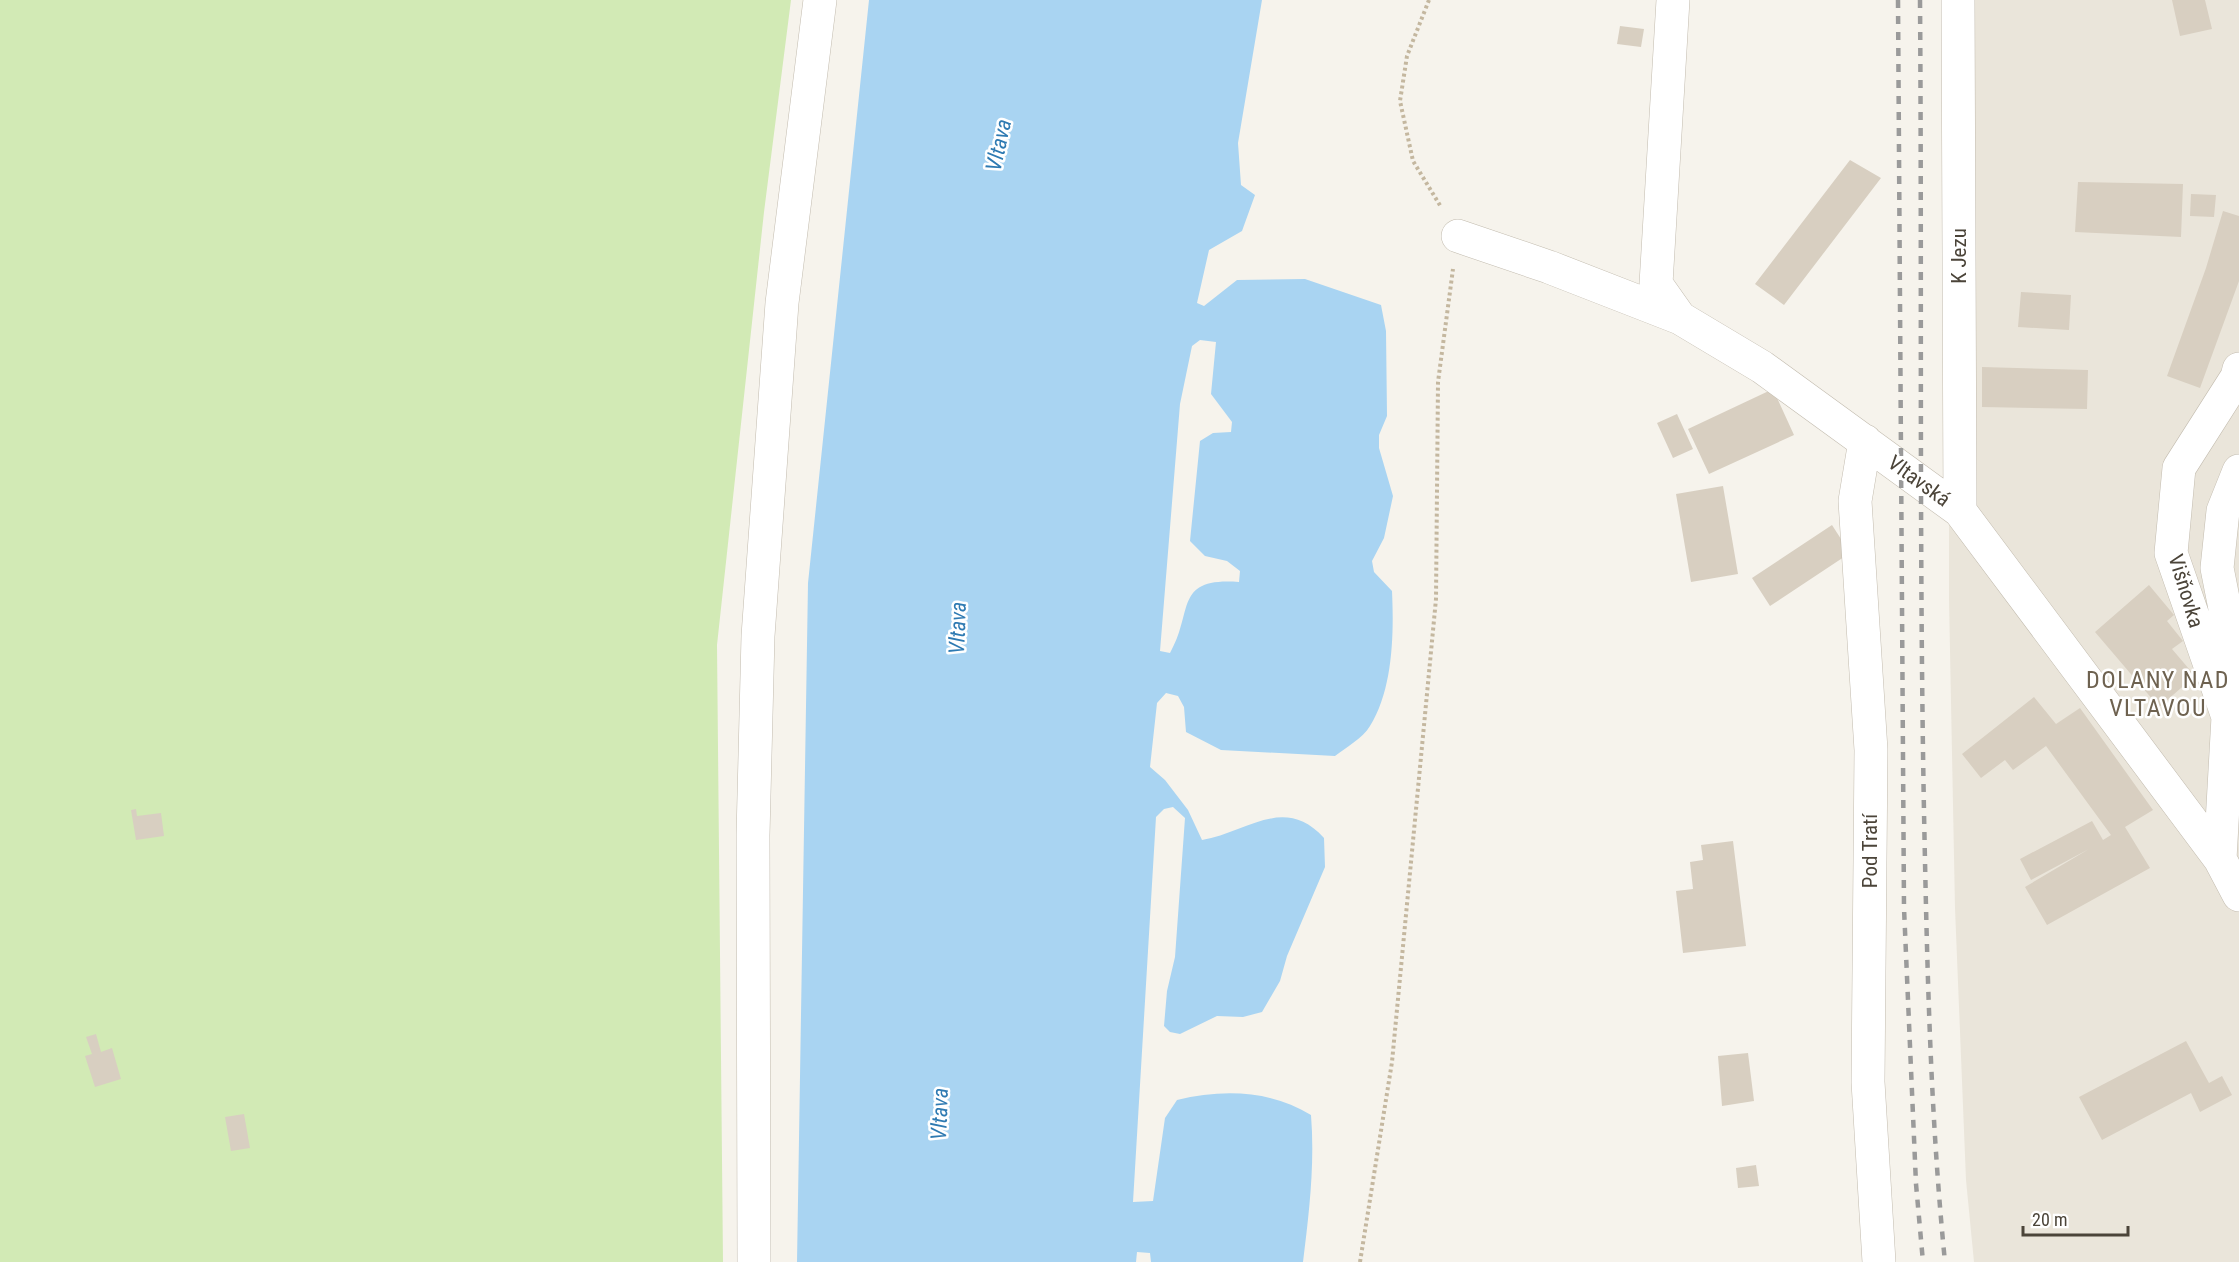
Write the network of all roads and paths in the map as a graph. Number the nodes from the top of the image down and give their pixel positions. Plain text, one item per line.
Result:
1 (820, 0) edge
2 (1429, 0) edge
3 (1673, 0) edge
4 (1958, 0) edge
5 (1458, 236) junction
6 (1680, 318) junction
7 (2239, 369) edge
8 (1865, 441) junction
9 (2239, 471) edge
10 (1960, 511) junction
11 (2228, 717) junction
12 (2220, 859) junction
13 (2239, 895) edge
14 (754, 1262) edge
15 (1360, 1262) edge
16 (1879, 1262) edge

1 - 14 street
2 - 5 path
3 - 6 street
4 - 10 street, K Jezu
5 - 6 street, Vltavská
5 - 15 path
6 - 8 street, Vltavská
7 - 11 street, Višňovka
8 - 10 street, Vltavská
8 - 16 street, Pod Tratí
9 - 11 street
10 - 12 street, Vltavská
11 - 12 street
12 - 13 street, Vltavská

